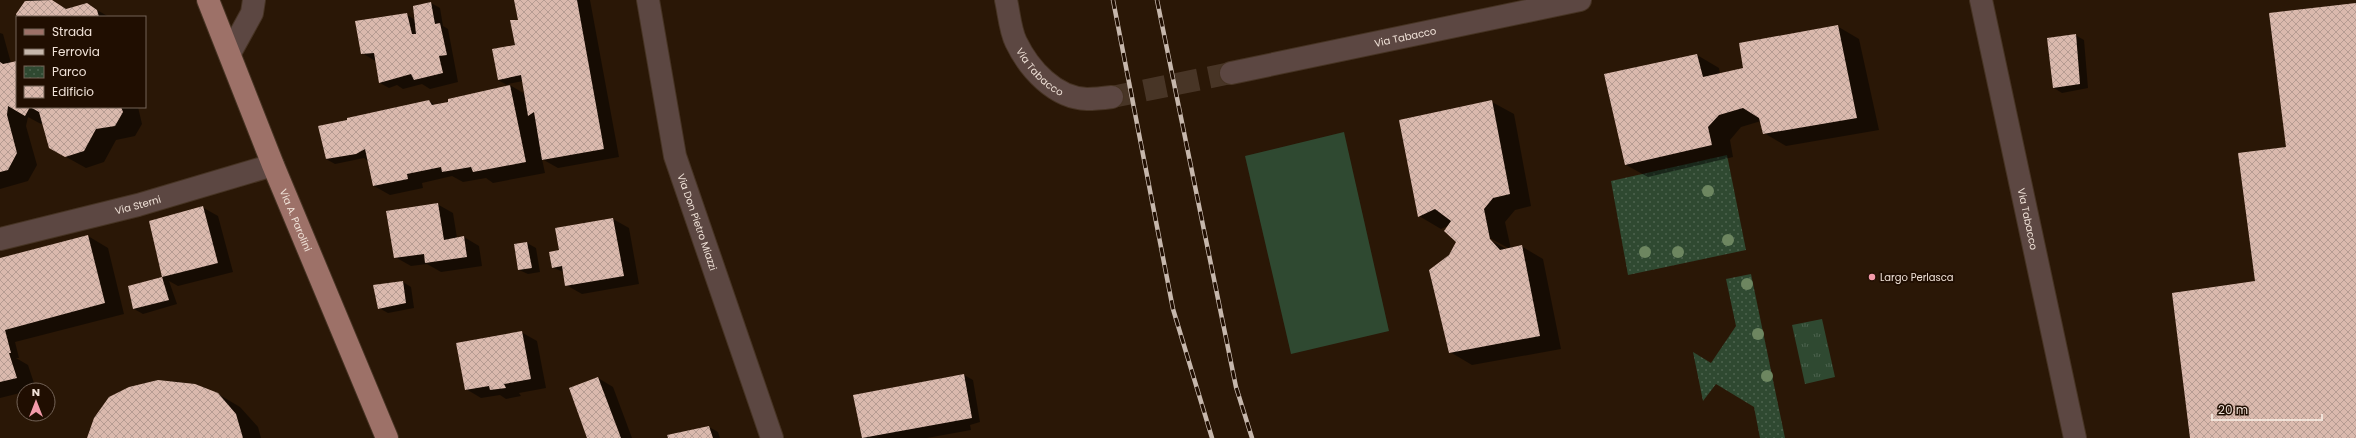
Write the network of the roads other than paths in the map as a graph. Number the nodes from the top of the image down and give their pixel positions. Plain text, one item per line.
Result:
1 (208, 0) edge
2 (254, 0) edge
3 (648, 0) edge
4 (1006, 0) edge
5 (1580, 0) edge
6 (1981, 0) edge
7 (230, 53) junction
8 (1231, 74) tunnel mouth
9 (1112, 97) tunnel mouth
10 (273, 165) junction
11 (0, 239) edge
12 (387, 438) edge
13 (772, 438) edge
14 (2075, 438) edge

1 - 7 main road, Via A. Parolini
2 - 7 street
3 - 13 street, Via Don Pietro Miazzi
4 - 9 street, Via Tabacco
5 - 8 street, Via Tabacco
6 - 14 street, Via Tabacco
7 - 10 main road, Via A. Parolini
10 - 11 street, Via Sterni
10 - 12 main road, Via A. Parolini

